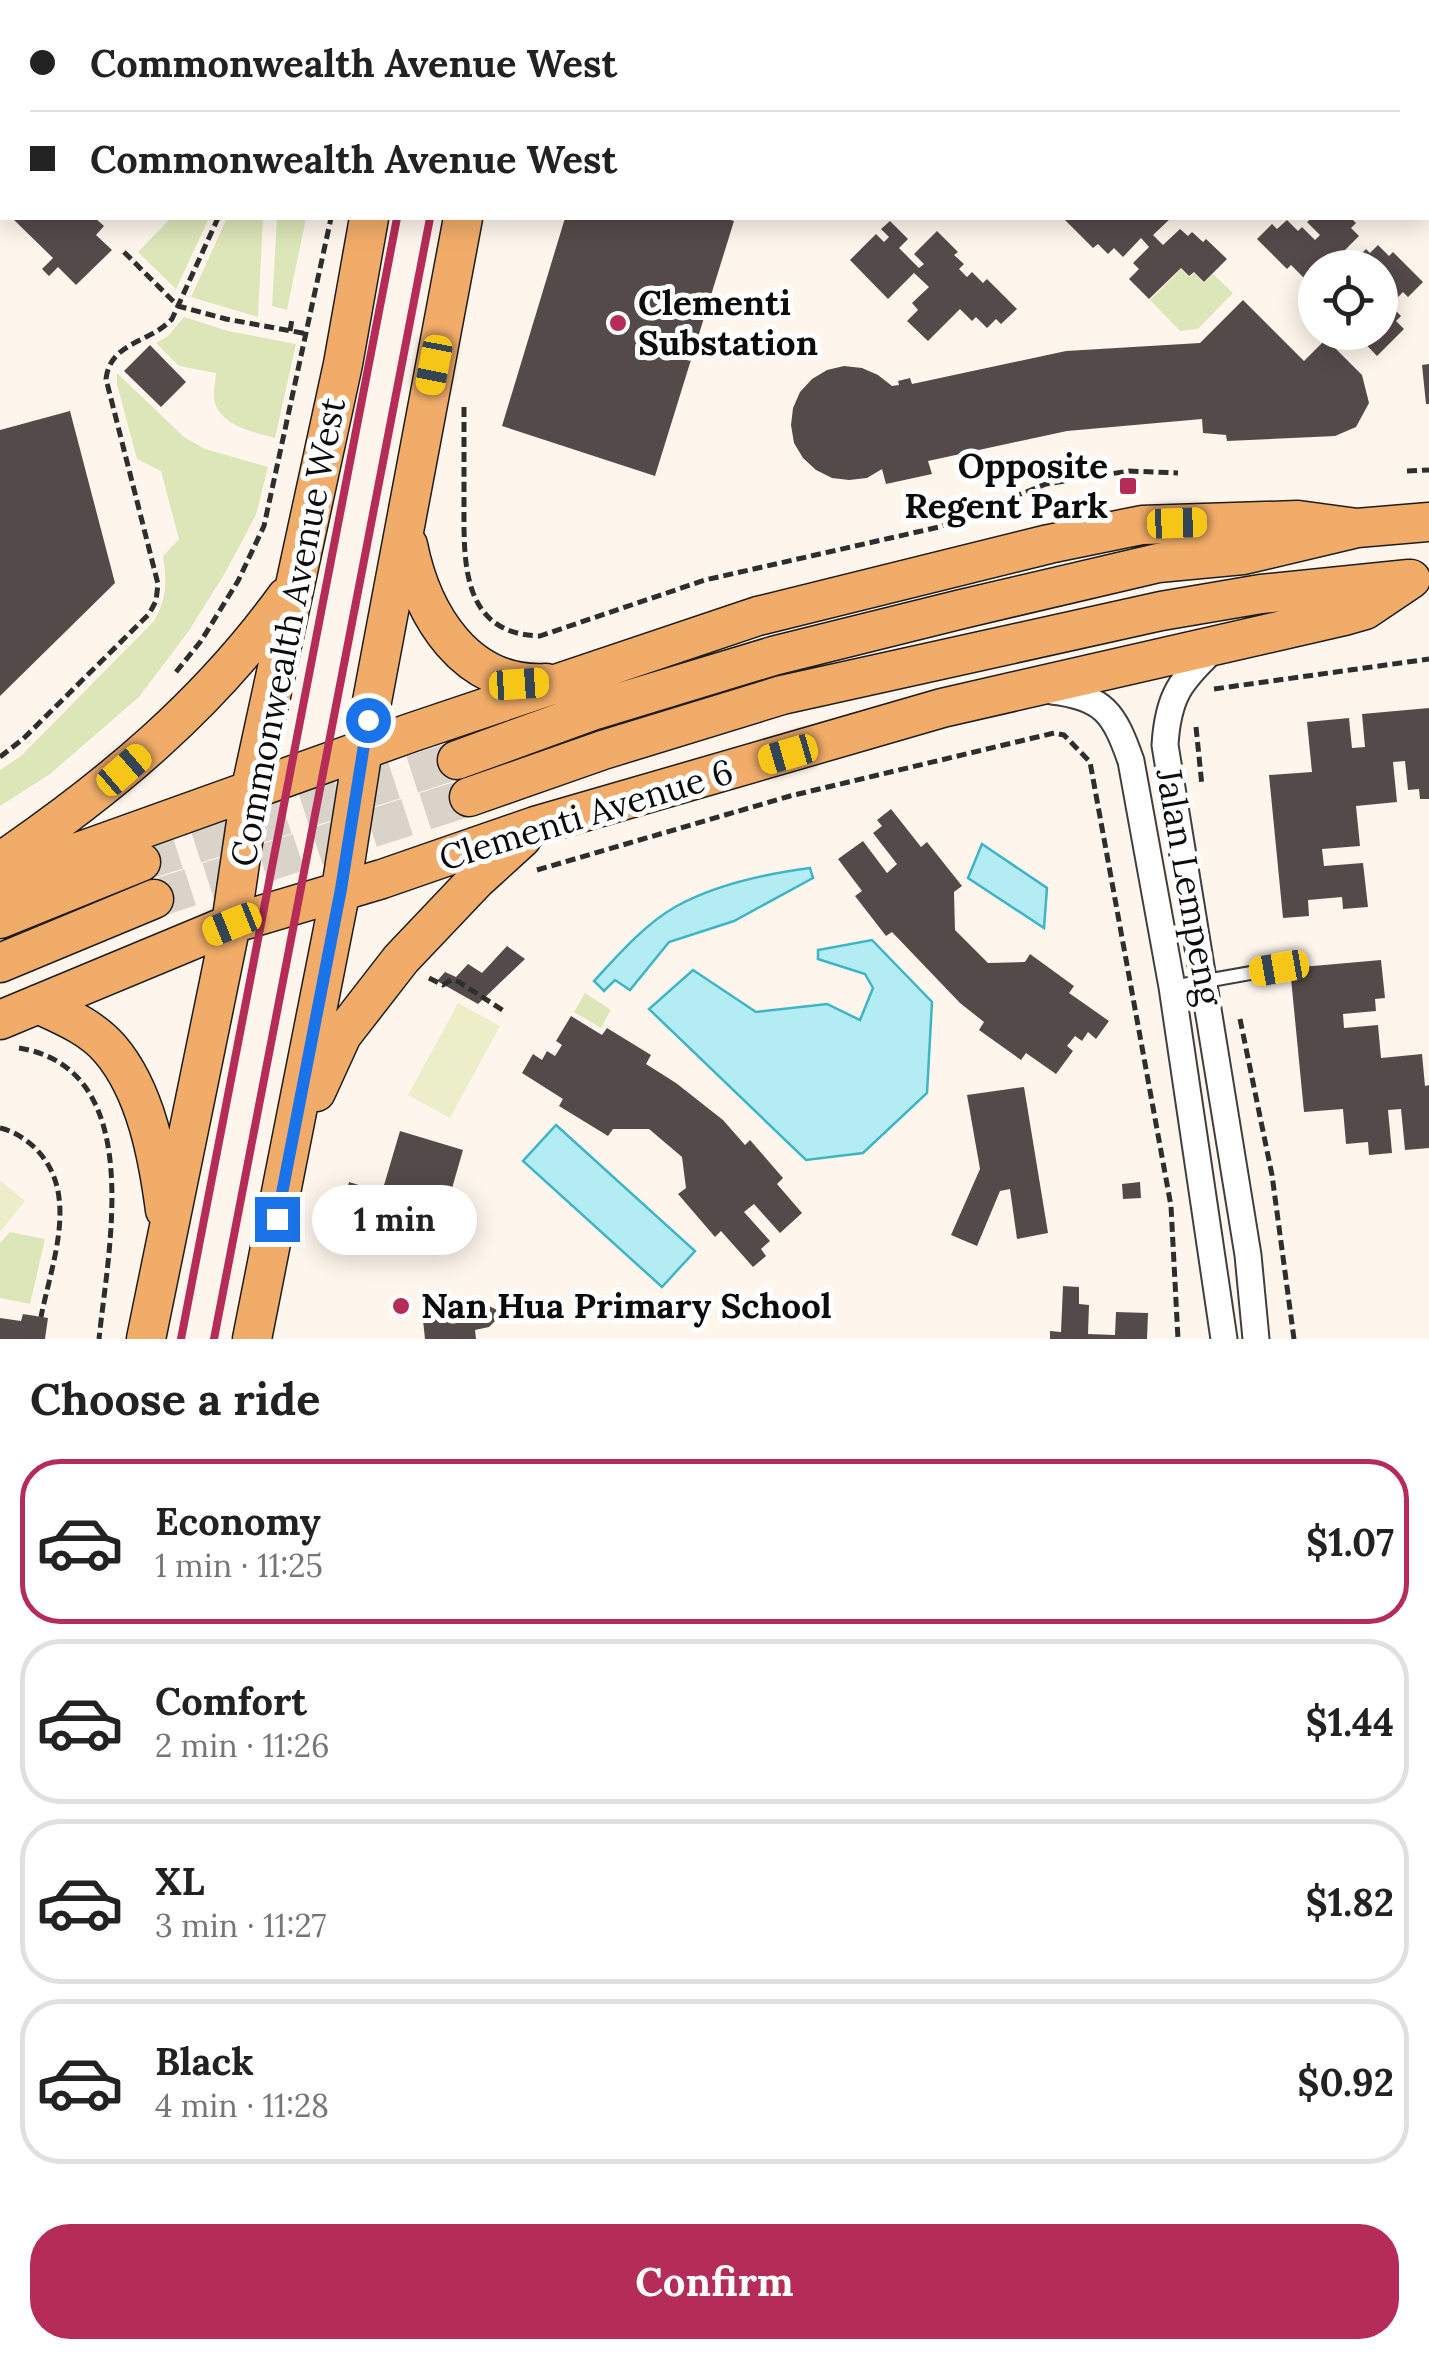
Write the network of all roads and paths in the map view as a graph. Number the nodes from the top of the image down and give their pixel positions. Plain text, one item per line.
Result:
1 (217, 220) edge
2 (331, 220) edge
3 (369, 220) edge
4 (463, 220) edge
5 (124, 252) dead end
6 (178, 306) junction
7 (292, 319) dead end
8 (290, 331) junction
9 (308, 334) junction
10 (464, 403) dead end
11 (1429, 470) edge
12 (1407, 472) dead end
13 (1178, 473) dead end
14 (1429, 522) edge
15 (1358, 528) junction
16 (406, 534) junction
17 (1420, 578) edge
18 (295, 583) junction
19 (1215, 648) junction
20 (1429, 659) edge
21 (168, 681) dead end
22 (568, 681) junction
23 (1032, 688) junction
24 (1204, 699) dead end
25 (1195, 722) dead end
26 (363, 749) junction
27 (0, 757) edge
28 (456, 760) tunnel mouth
29 (252, 788) junction
30 (470, 796) tunnel mouth
31 (1203, 801) dead end
32 (535, 826) junction
33 (0, 862) edge
34 (141, 862) tunnel mouth
35 (532, 872) dead end
36 (0, 880) edge
37 (341, 889) junction
38 (154, 899) tunnel mouth
39 (0, 919) edge
40 (232, 924) junction
41 (0, 963) edge
42 (1279, 968) dead end
43 (419, 971) dead end
44 (1231, 977) junction
45 (1204, 981) junction
46 (1172, 986) junction
47 (38, 1004) junction
48 (504, 1011) dead end
49 (5, 1035) edge
50 (0, 1128) edge
51 (290, 1149) junction
52 (1231, 1150) junction
53 (1199, 1160) junction
54 (1237, 1190) junction
55 (1204, 1198) junction
56 (168, 1232) junction
57 (41, 1317) dead end
58 (99, 1339) edge
59 (146, 1339) edge
60 (252, 1339) edge
61 (1178, 1339) edge
62 (1224, 1339) edge
63 (1256, 1339) edge
64 (1294, 1339) edge

1 - 6 path
2 - 9 path
3 - 18 main road, Commonwealth Avenue West
4 - 16 main road
5 - 6 path
6 - 8 path
6 - 27 path
7 - 8 path
8 - 9 path
9 - 21 path
10 - 13 path
11 - 12 path
14 - 15 main road
15 - 22 main road
15 - 28 main road
16 - 22 main road
16 - 26 main road
17 - 19 main road, Clementi Avenue 6
17 - 30 main road, Clementi Avenue 6
18 - 29 main road, Commonwealth Avenue West
18 - 33 main road
19 - 23 main road, Clementi Avenue 6
19 - 45 street, Jalan Lempeng
20 - 24 path
22 - 26 main road
23 - 32 main road, Clementi Avenue 6
23 - 46 street, Jalan Lempeng
25 - 31 path
26 - 29 main road
26 - 37 main road
29 - 36 main road
29 - 40 main road, Commonwealth Avenue West
32 - 37 main road, Clementi Avenue 6
32 - 51 main road
34 - 39 main road
35 - 61 path
37 - 40 main road, Clementi Avenue 6
37 - 51 main road
38 - 41 main road
40 - 47 main road, Clementi Avenue 6
40 - 56 main road, Commonwealth Avenue West
42 - 44 lane
43 - 48 path
44 - 45 lane
44 - 64 path
45 - 46 lane
45 - 52 street, Jalan Lempeng
46 - 53 street, Jalan Lempeng
47 - 49 main road, Clementi Avenue 6
47 - 56 main road
49 - 58 path
50 - 57 path
51 - 60 main road
52 - 53 lane
52 - 54 street, Jalan Lempeng
53 - 55 street, Jalan Lempeng
54 - 55 lane
54 - 63 street, Jalan Lempeng
55 - 62 street, Jalan Lempeng
56 - 59 main road, Commonwealth Avenue West

